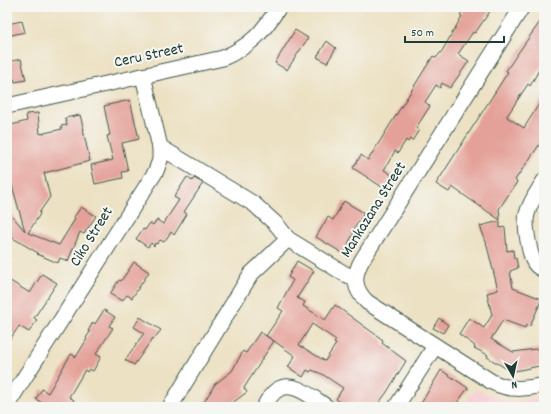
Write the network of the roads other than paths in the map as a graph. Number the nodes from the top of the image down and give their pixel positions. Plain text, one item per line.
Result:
1 (279, 7) edge
2 (522, 7) edge
3 (143, 76) junction
4 (7, 106) edge
5 (160, 147) junction
6 (544, 181) edge
7 (288, 239) junction
8 (544, 270) edge
9 (356, 278) junction
10 (435, 346) junction
11 (544, 385) edge
12 (7, 405) edge
13 (170, 407) edge
14 (264, 407) edge
15 (327, 407) edge
16 (396, 407) edge

1 - 3 street, Ceru Street
2 - 9 street, Mankazana Street
3 - 4 street, Ceru Street
3 - 5 street, Ciko Street
5 - 7 street
5 - 12 street, Ciko Street
6 - 8 street
7 - 9 street
7 - 13 street
9 - 10 street, Mankazana Street
10 - 11 street, Mankazana Street
10 - 16 street
14 - 15 street

